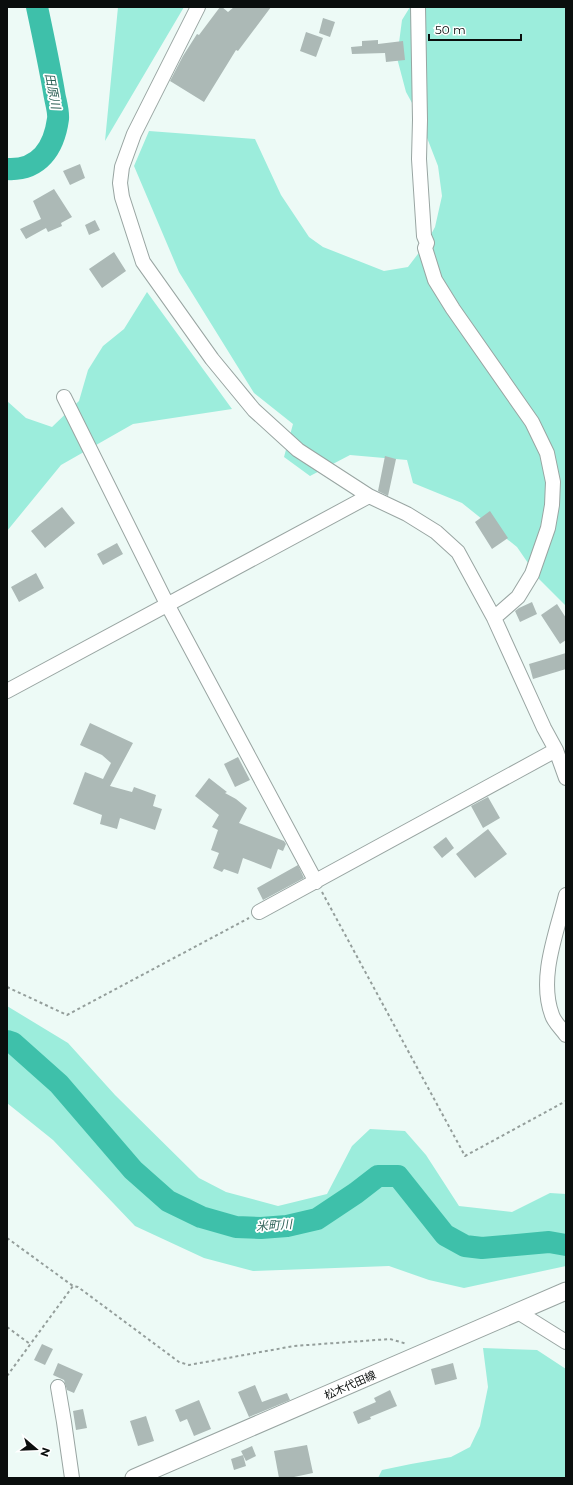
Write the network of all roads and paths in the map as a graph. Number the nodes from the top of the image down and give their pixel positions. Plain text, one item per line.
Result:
1 (198, 7) edge
2 (418, 7) edge
3 (64, 397) dead end
4 (369, 496) junction
5 (168, 604) junction
6 (494, 618) junction
7 (7, 691) edge
8 (556, 750) junction
9 (566, 778) edge
10 (316, 882) junction
11 (566, 895) edge
12 (259, 912) joint
13 (7, 987) edge
14 (566, 1035) edge
15 (566, 1101) edge
16 (7, 1238) edge
17 (73, 1286) junction
18 (566, 1291) edge
19 (518, 1312) junction
20 (7, 1327) edge
21 (566, 1342) edge
22 (30, 1344) junction
23 (430, 1350) junction
24 (7, 1376) edge
25 (58, 1387) dead end
26 (72, 1478) edge
27 (134, 1478) edge

1 - 4 street
2 - 6 street
3 - 5 street
4 - 5 street
4 - 6 street
5 - 7 street
5 - 10 street
6 - 8 street
8 - 9 street
8 - 10 street
10 - 12 street
10 - 15 path
11 - 14 street
12 - 13 path
16 - 17 path
17 - 22 path
17 - 23 path
18 - 19 main road, 松木代田線
19 - 21 street
19 - 23 main road, 松木代田線
20 - 22 path
22 - 24 path
23 - 27 main road, 松木代田線
25 - 26 street

